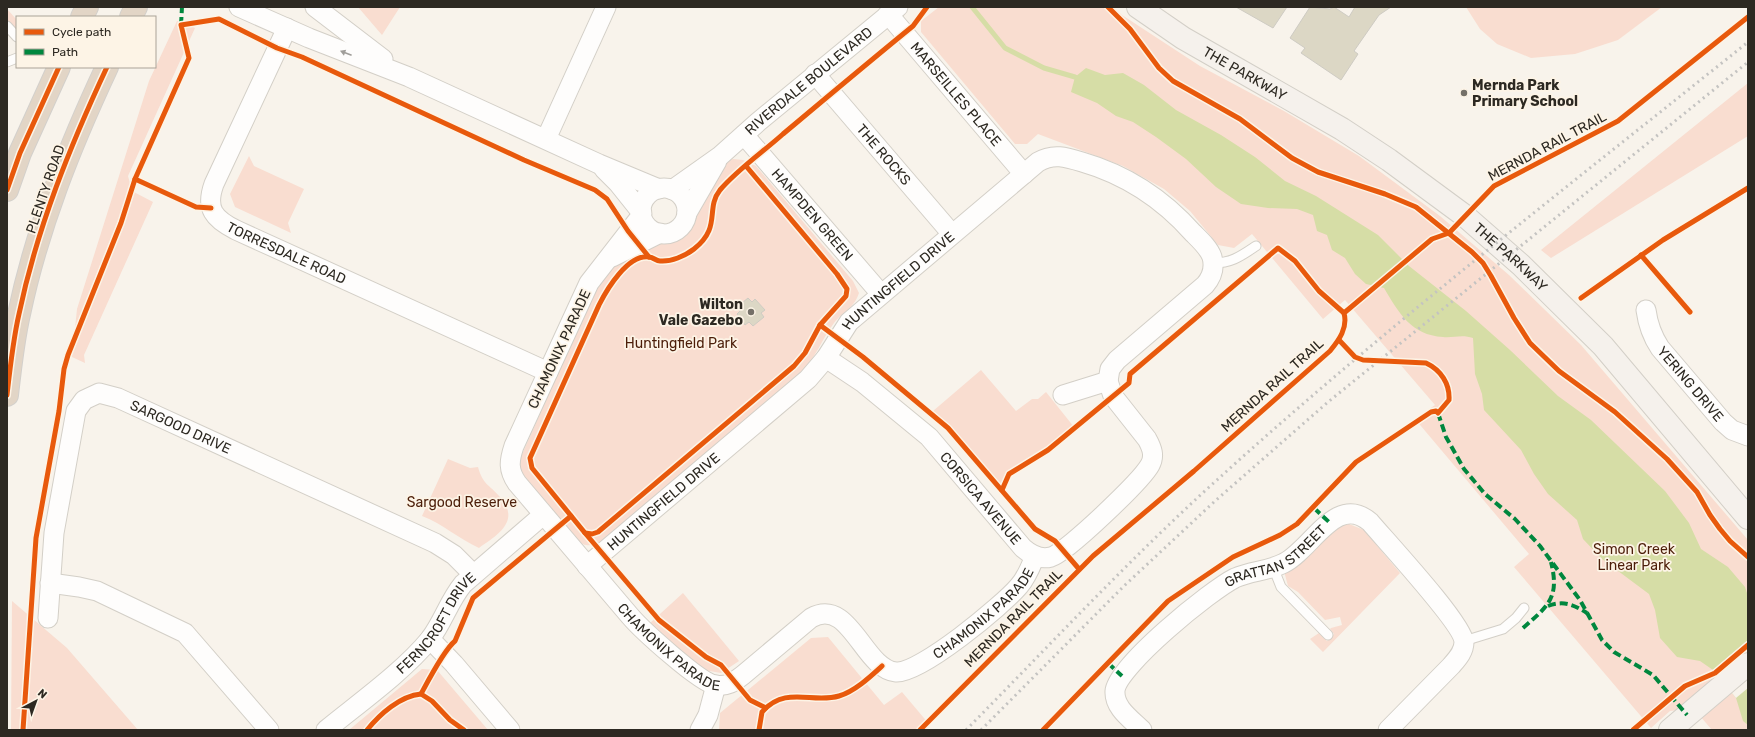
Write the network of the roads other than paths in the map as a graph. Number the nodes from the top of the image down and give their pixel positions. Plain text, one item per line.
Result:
1 (87, 7) edge
2 (136, 7) edge
3 (239, 7) edge
4 (315, 7) edge
5 (606, 7) edge
6 (1138, 7) edge
7 (893, 10) edge
8 (82, 16) edge
9 (132, 16) edge
10 (7, 26) edge
11 (287, 28) junction
12 (16, 36) edge
13 (59, 68) edge
14 (107, 68) edge
15 (816, 74) junction
16 (409, 77) junction
17 (744, 135) junction
18 (546, 139) junction
19 (720, 156) junction
20 (599, 164) junction
21 (1024, 174) junction
22 (666, 189) junction
23 (7, 190) edge
24 (687, 212) junction
25 (642, 214) junction
26 (660, 233) junction
27 (952, 234) junction
28 (1256, 246) dead end
29 (607, 260) junction
30 (1213, 263) junction
31 (881, 294) junction
32 (1646, 310) dead end
33 (826, 358) junction
34 (548, 372) junction
35 (1108, 381) junction
36 (7, 395) edge
37 (1062, 395) dead end
38 (1748, 439) edge
39 (543, 514) junction
40 (1748, 518) edge
41 (1035, 556) junction
42 (587, 566) junction
43 (1273, 567) junction
44 (473, 574) junction
45 (50, 584) junction
46 (1524, 608) dead end
47 (48, 618) dead end
48 (1328, 635) dead end
49 (430, 639) junction
50 (1464, 641) junction
51 (1748, 664) edge
52 (716, 685) junction
53 (269, 730) edge
54 (326, 730) edge
55 (510, 730) edge
56 (700, 730) edge
57 (1142, 730) edge
58 (1388, 730) edge
59 (1670, 730) edge

1 - 8 highway
2 - 9 highway
3 - 11 street
4 - 16 street
5 - 18 street
6 - 40 street, THE PARKWAY
7 - 15 street, RIVERDALE BOULEVARD
7 - 21 street, MARSEILLES PLACE
10 - 12 lane
16 -> 11 street
11 - 34 street, TORRESDALE ROAD
13 - 23 highway
14 - 36 highway, PLENTY ROAD
15 - 17 street, RIVERDALE BOULEVARD
15 - 27 street, THE ROCKS
16 - 18 street
17 - 19 street, RIVERDALE BOULEVARD
17 - 31 street, HAMPDEN GREEN
18 - 20 street
19 - 22 street, RIVERDALE BOULEVARD
19 - 24 street, RIVERDALE BOULEVARD
20 - 22 street
20 - 25 street
21 - 27 street, HUNTINGFIELD DRIVE
21 - 30 street, HUNTINGFIELD DRIVE
22 - 24 street
22 - 25 street
24 - 26 street
25 - 26 street
25 - 29 street, CHAMONIX PARADE
26 - 29 street, CHAMONIX PARADE
27 - 31 street, HUNTINGFIELD DRIVE
28 - 30 lane
29 - 34 street, CHAMONIX PARADE
30 - 35 street
31 - 33 street, HUNTINGFIELD DRIVE
32 - 38 street, YERING DRIVE
33 - 41 street, CORSICA AVENUE
33 - 42 street, HUNTINGFIELD DRIVE
34 - 39 street, CHAMONIX PARADE
35 - 37 street
35 - 41 street, CORSICA AVENUE
39 - 42 street, CHAMONIX PARADE
39 - 44 street, FERNCROFT DRIVE
41 - 52 street, CHAMONIX PARADE
42 - 52 street, CHAMONIX PARADE
43 - 48 lane
43 - 50 street, GRATTAN STREET
43 - 57 street, GRATTAN STREET
44 - 45 street, SARGOOD DRIVE
44 - 49 street, FERNCROFT DRIVE
45 - 47 street, SARGOOD DRIVE
45 - 53 street
46 - 50 lane
49 - 54 street, FERNCROFT DRIVE
49 - 55 street
50 - 58 street
51 - 59 street
52 - 56 street

